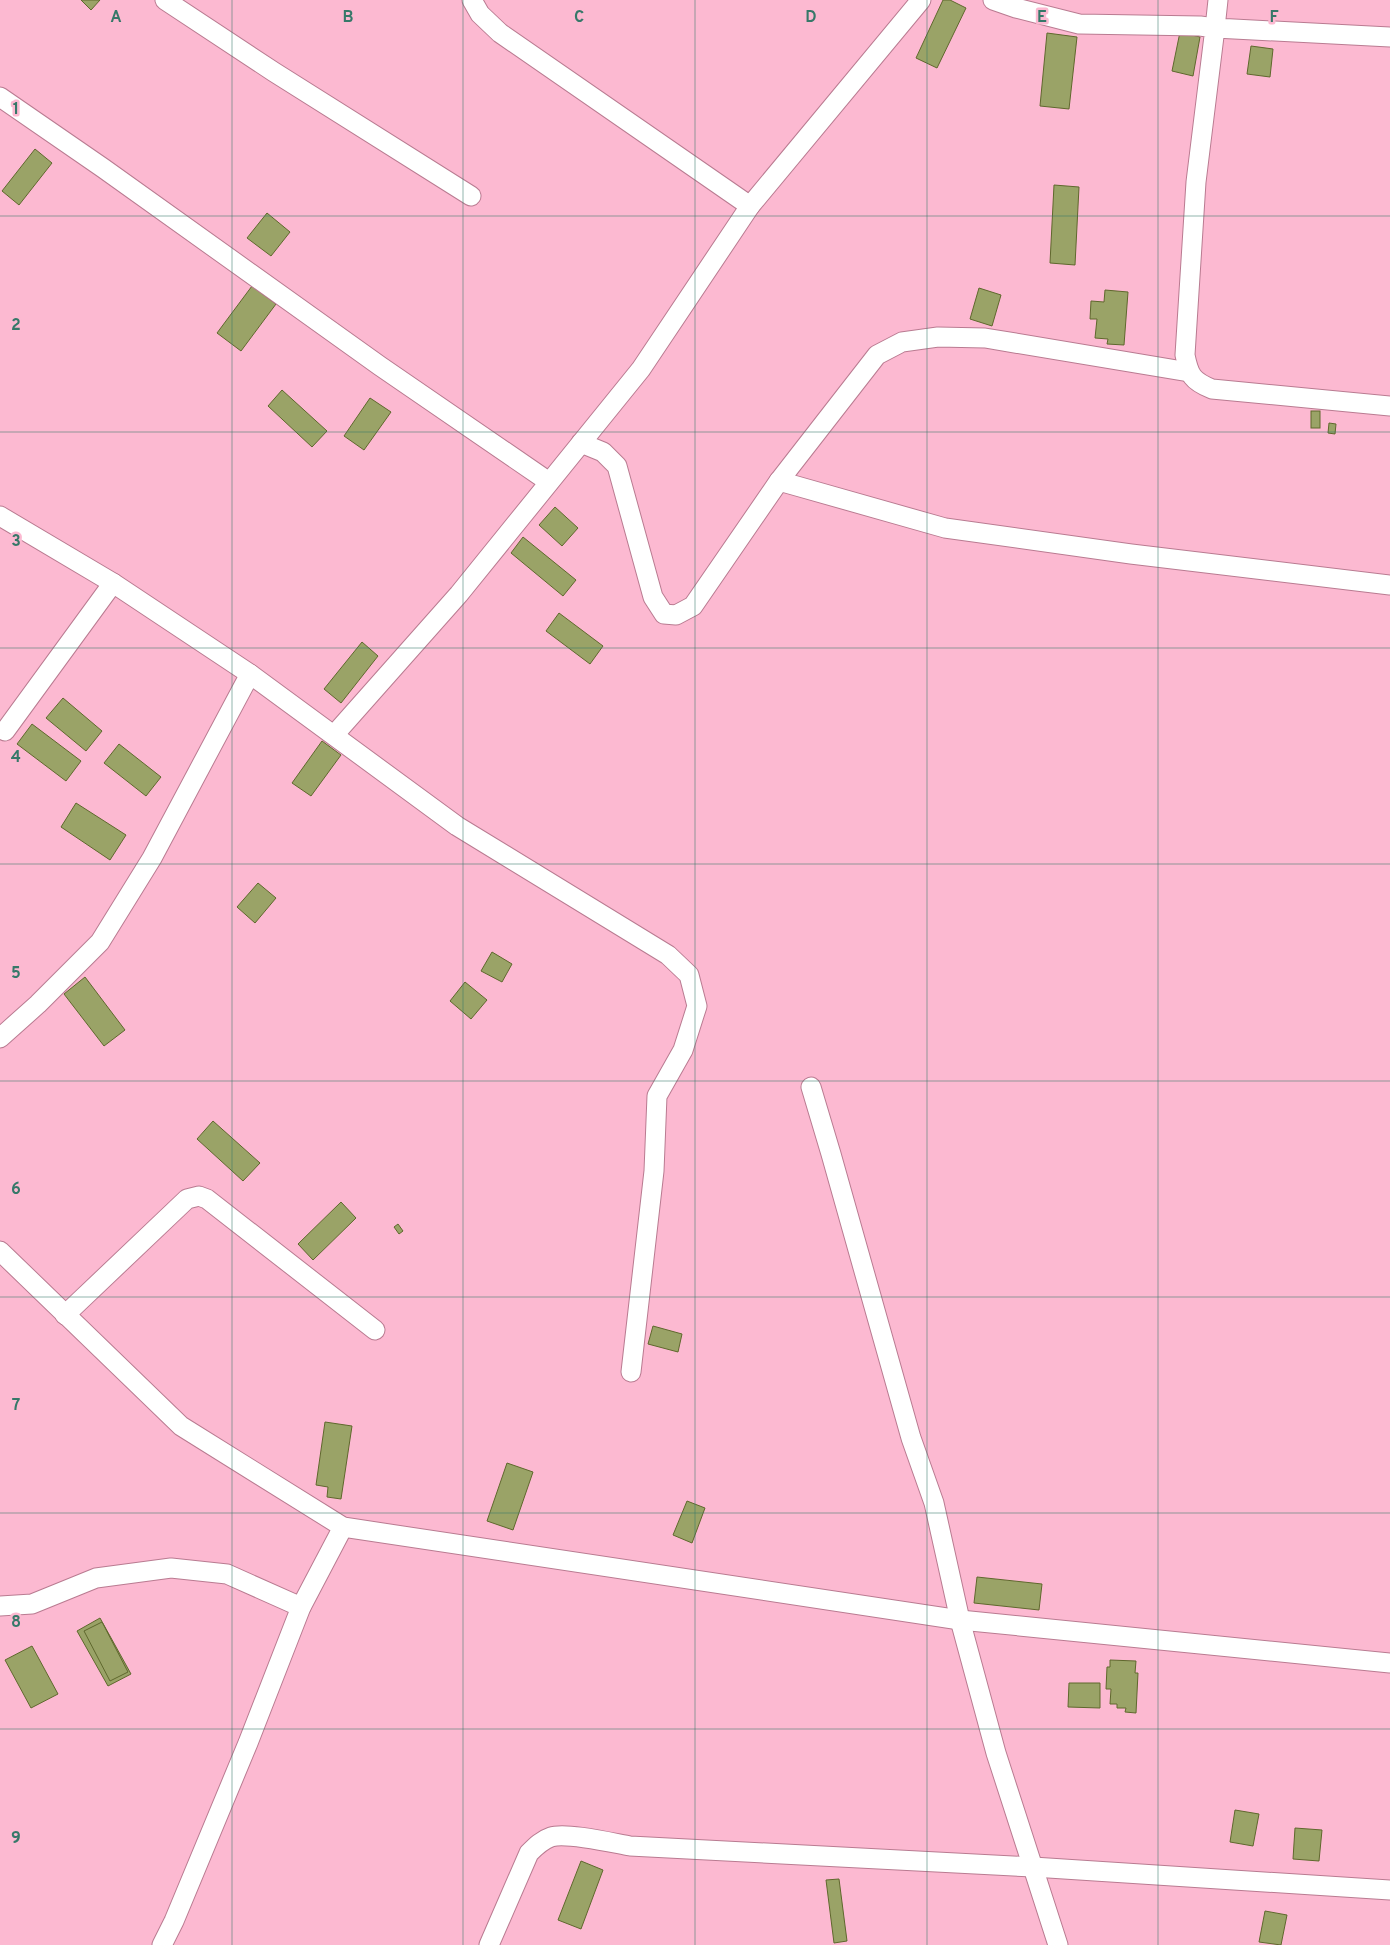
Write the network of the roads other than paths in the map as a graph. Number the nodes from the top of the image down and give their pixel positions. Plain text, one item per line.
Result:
1 (165, 0) edge
2 (472, 0) edge
3 (921, 0) edge
4 (993, 0) edge
5 (1218, 0) edge
6 (1215, 28) junction
7 (1390, 36) edge
8 (0, 97) edge
9 (471, 196) dead end
10 (750, 206) junction
11 (1189, 372) junction
12 (1390, 406) edge
13 (581, 443) junction
14 (779, 481) junction
15 (549, 482) junction
16 (0, 516) edge
17 (113, 583) junction
18 (1390, 585) edge
19 (250, 674) junction
20 (5, 731) dead end
21 (334, 735) junction
22 (0, 1038) edge
23 (810, 1087) dead end
24 (0, 1251) edge
25 (65, 1315) junction
26 (375, 1330) dead end
27 (631, 1372) dead end
28 (343, 1527) junction
29 (0, 1606) edge
30 (301, 1607) junction
31 (960, 1620) junction
32 (1390, 1663) edge
33 (1033, 1867) junction
34 (1390, 1890) edge
35 (162, 1945) edge
36 (489, 1945) edge
37 (1058, 1945) edge

1 - 9 street
2 - 10 street
3 - 10 street
4 - 6 street
5 - 6 street
6 - 7 street
6 - 11 street
8 - 15 street
10 - 13 street
11 - 12 street
11 - 14 street
13 - 14 street
13 - 15 street
14 - 18 street
15 - 21 street
16 - 17 street
17 - 19 street
17 - 20 street
19 - 21 street
19 - 22 street
21 - 27 street
23 - 31 street
24 - 25 street
25 - 26 street
25 - 28 street
28 - 30 street
28 - 31 street
29 - 30 street
30 - 35 street
31 - 32 street
31 - 33 street
33 - 34 street
33 - 36 street
33 - 37 street

